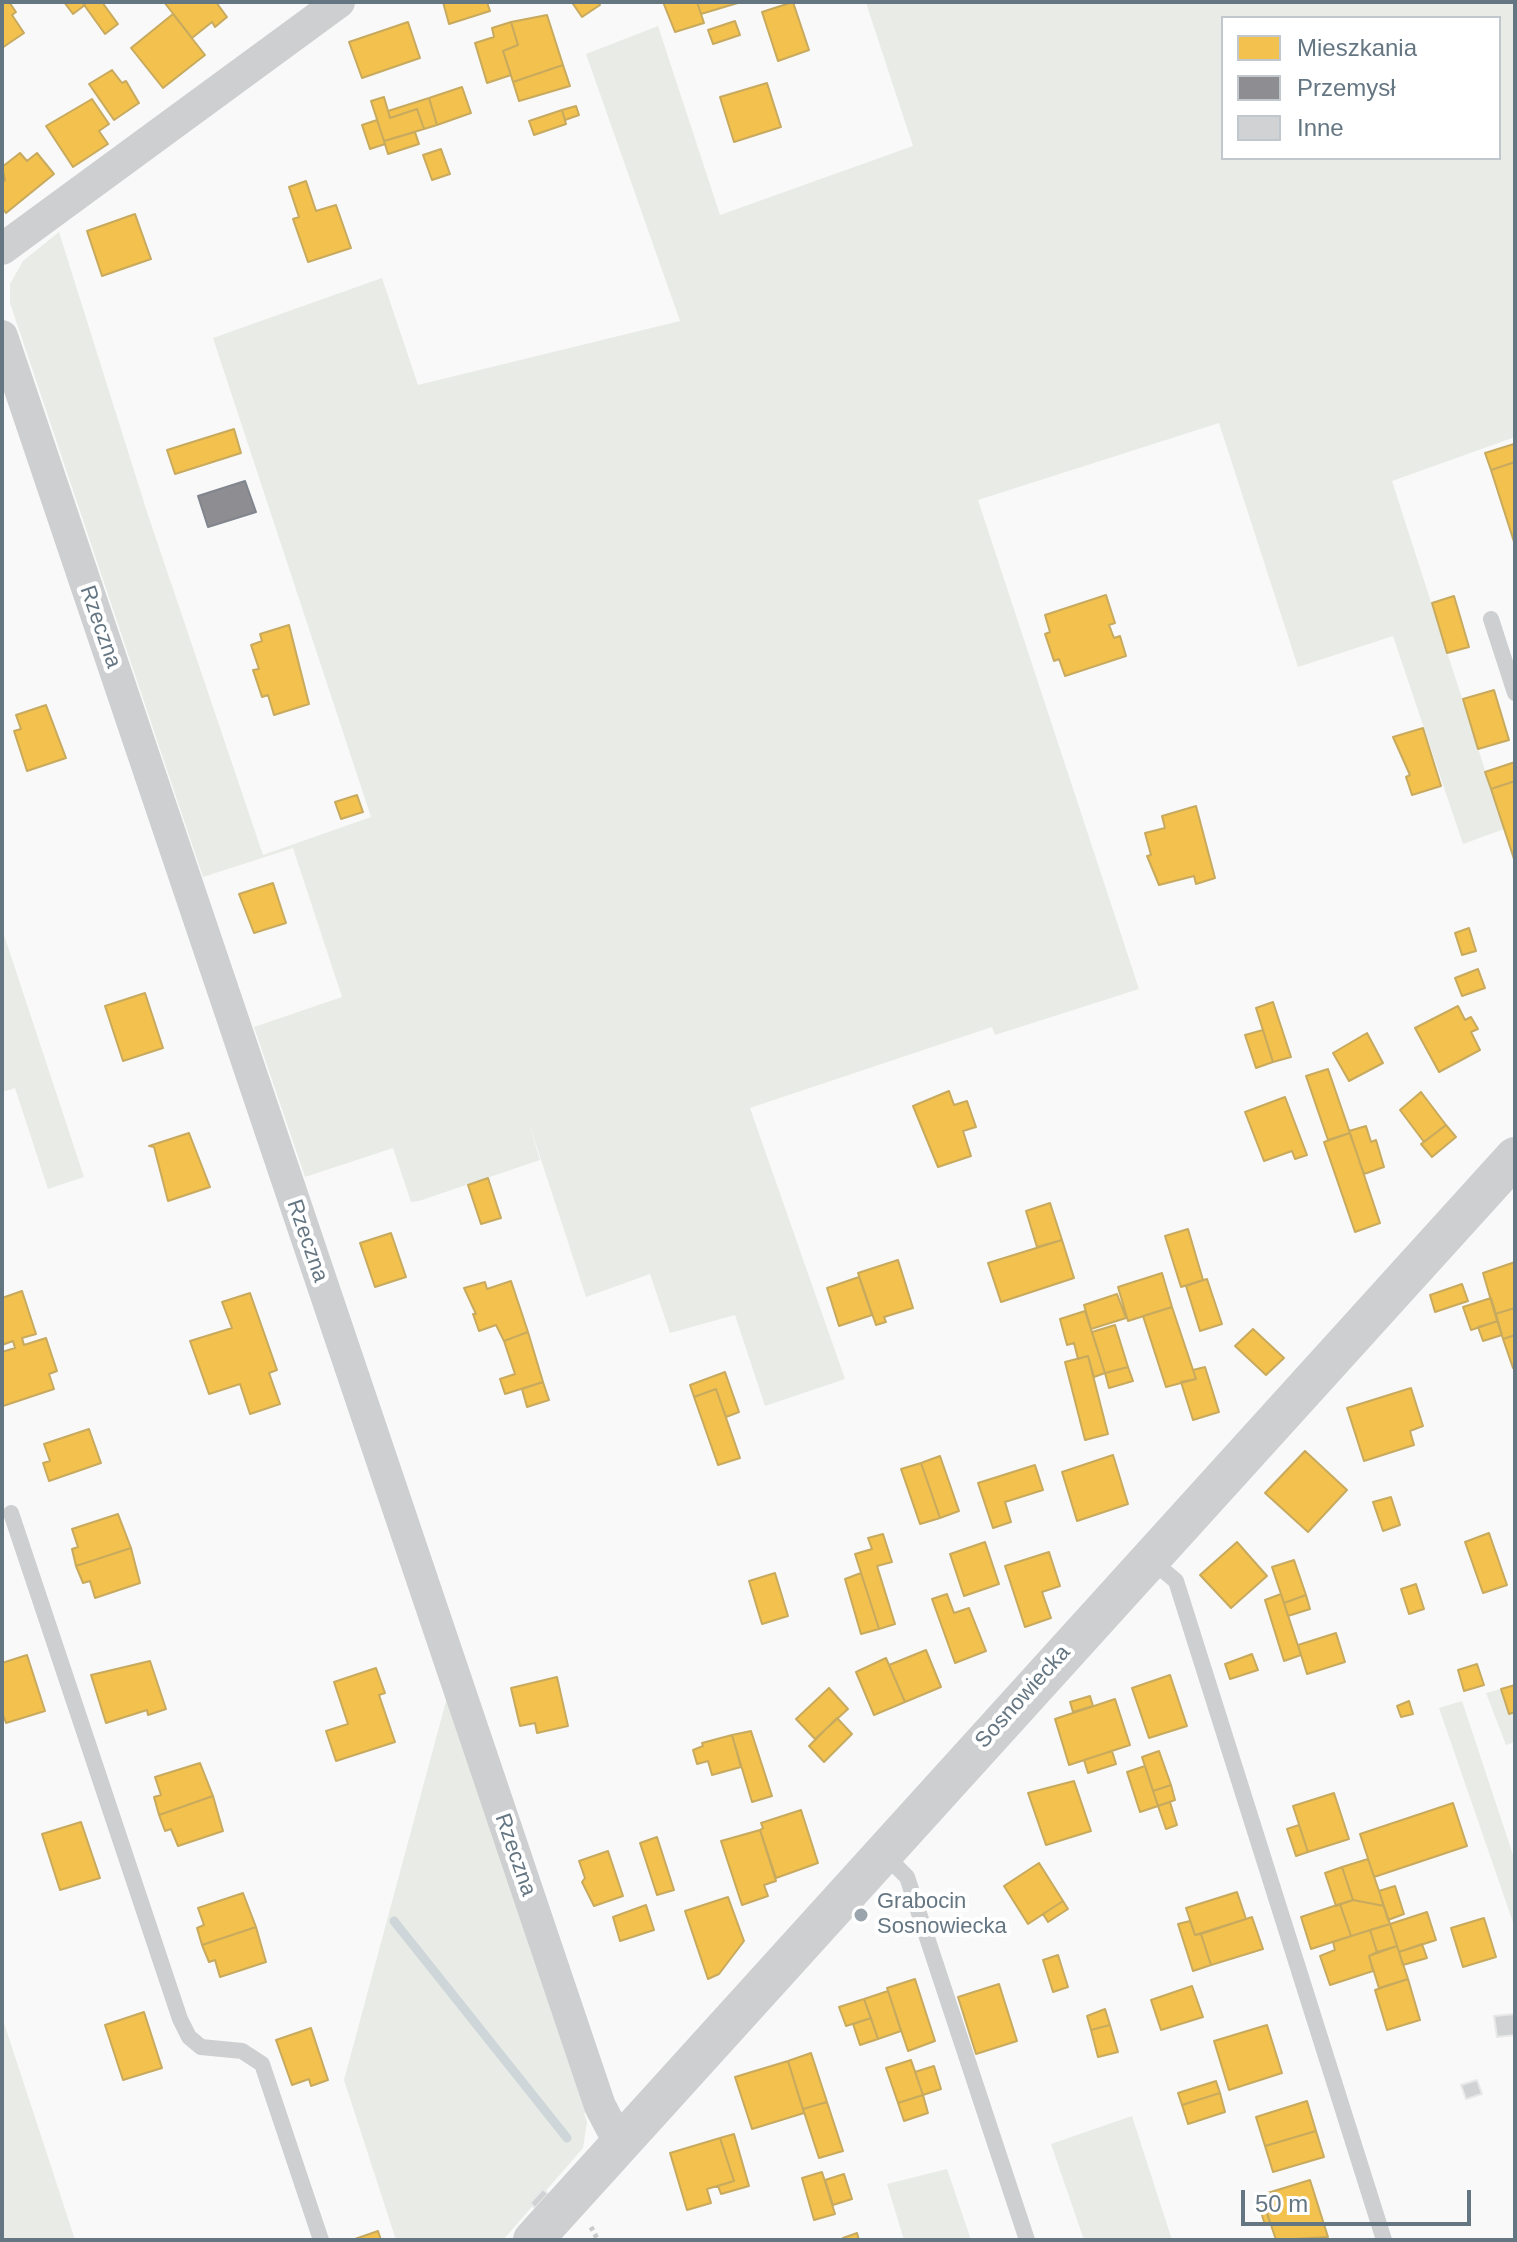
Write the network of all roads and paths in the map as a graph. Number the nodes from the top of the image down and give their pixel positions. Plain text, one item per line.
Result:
1 (339, 2) edge
2 (2, 249) edge
3 (2, 336) edge
4 (1491, 619) dead end
5 (1515, 693) edge
6 (1515, 1157) edge
7 (11, 1513) dead end
8 (1150, 1559) junction
9 (882, 1851) junction
10 (623, 2140) junction
11 (321, 2240) edge
12 (533, 2240) edge
13 (1027, 2240) edge
14 (1384, 2240) edge

1 - 2 street
3 - 10 street, Rzeczna
4 - 5 lane
6 - 8 street, Sosnowiecka
7 - 11 lane
8 - 9 street, Sosnowiecka
8 - 14 lane
9 - 10 street, Sosnowiecka
9 - 13 lane
10 - 12 street, Sosnowiecka

